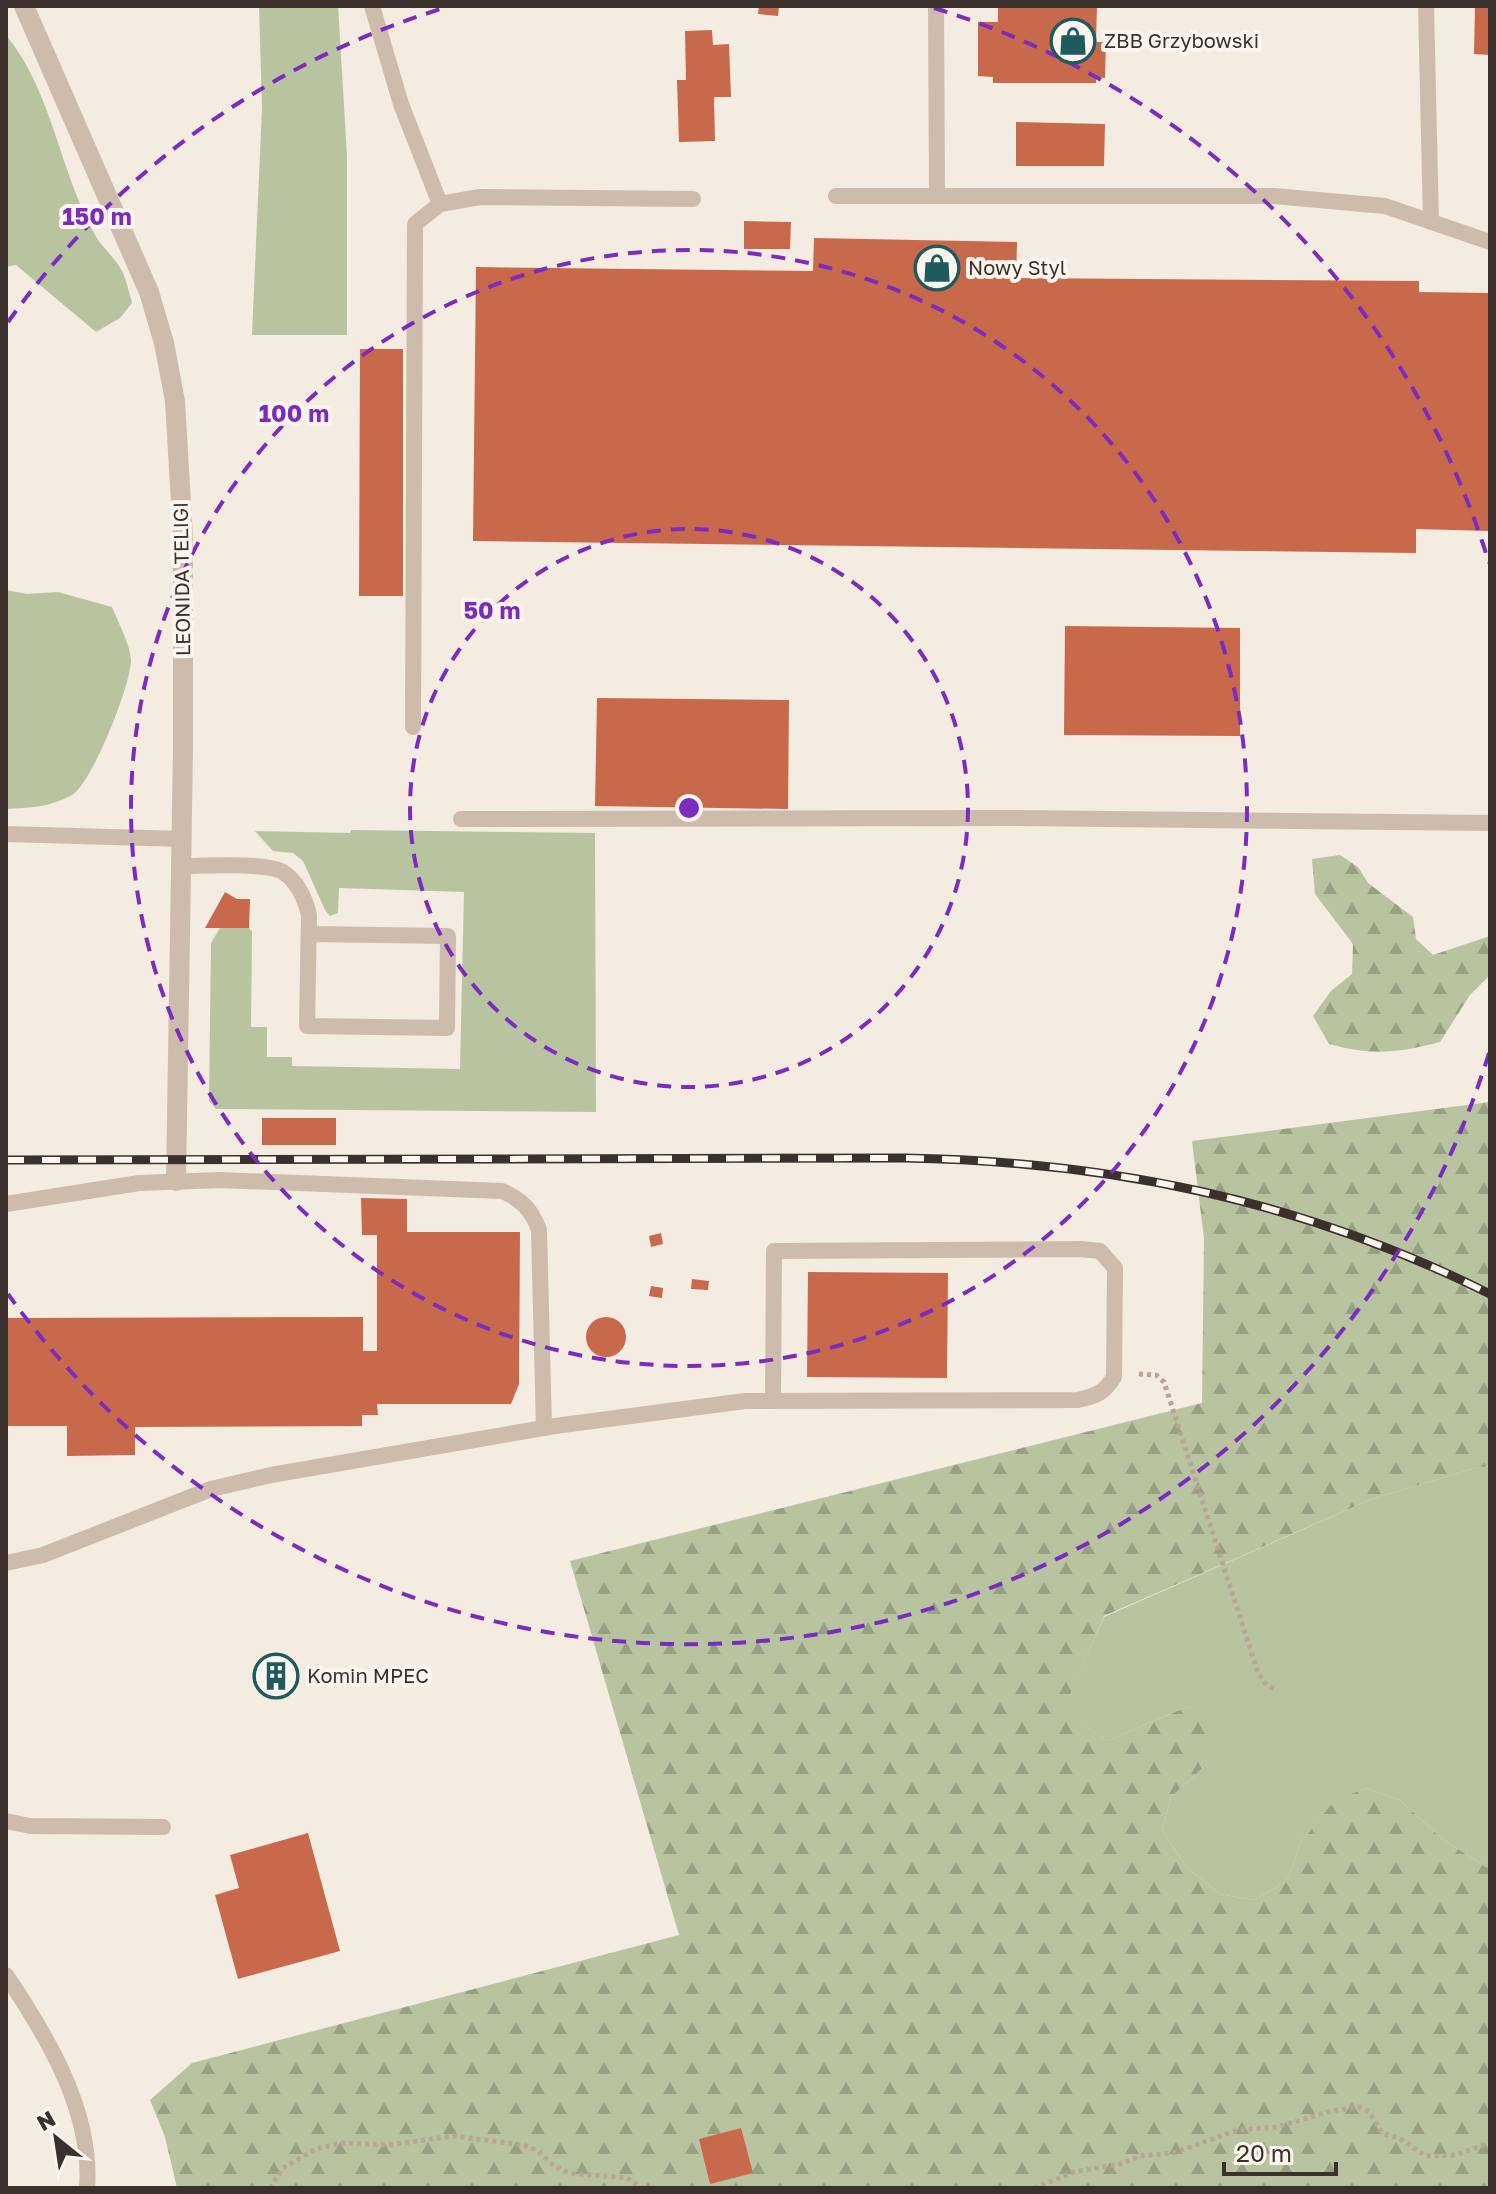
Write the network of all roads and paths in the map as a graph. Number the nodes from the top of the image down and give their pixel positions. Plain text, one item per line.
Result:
1 (24, 6) edge
2 (372, 6) edge
3 (936, 6) edge
4 (1426, 6) edge
5 (836, 196) dead end
6 (937, 196) junction
7 (693, 199) dead end
8 (440, 204) junction
9 (1431, 222) junction
10 (1490, 242) edge
11 (413, 727) dead end
12 (461, 819) dead end
13 (1490, 823) edge
14 (6, 834) edge
15 (182, 839) junction
16 (181, 866) junction
17 (309, 934) junction
18 (176, 1181) junction
19 (6, 1204) edge
20 (1114, 1377) junction
21 (773, 1401) junction
22 (544, 1428) junction
23 (6, 1563) edge
24 (1277, 1691) dead end
25 (6, 1821) edge
26 (163, 1827) dead end
27 (6, 1975) edge
28 (1490, 2143) edge
29 (87, 2188) edge
30 (270, 2188) edge
31 (642, 2188) edge
32 (1034, 2188) edge

1 - 15 street, LEONIDA TELIGI
2 - 8 lane
3 - 6 lane
4 - 9 lane
5 - 6 lane
6 - 9 lane
7 - 8 lane
8 - 11 lane
9 - 10 lane
12 - 13 lane
14 - 15 lane
15 - 16 street, LEONIDA TELIGI
16 - 17 lane
16 - 18 street, LEONIDA TELIGI
17 - 17 lane
18 - 19 lane
18 - 22 lane
20 - 21 lane
20 - 21 lane
20 - 24 path
21 - 22 lane
22 - 23 lane
25 - 26 lane
27 - 29 lane
28 - 32 path
30 - 31 path

